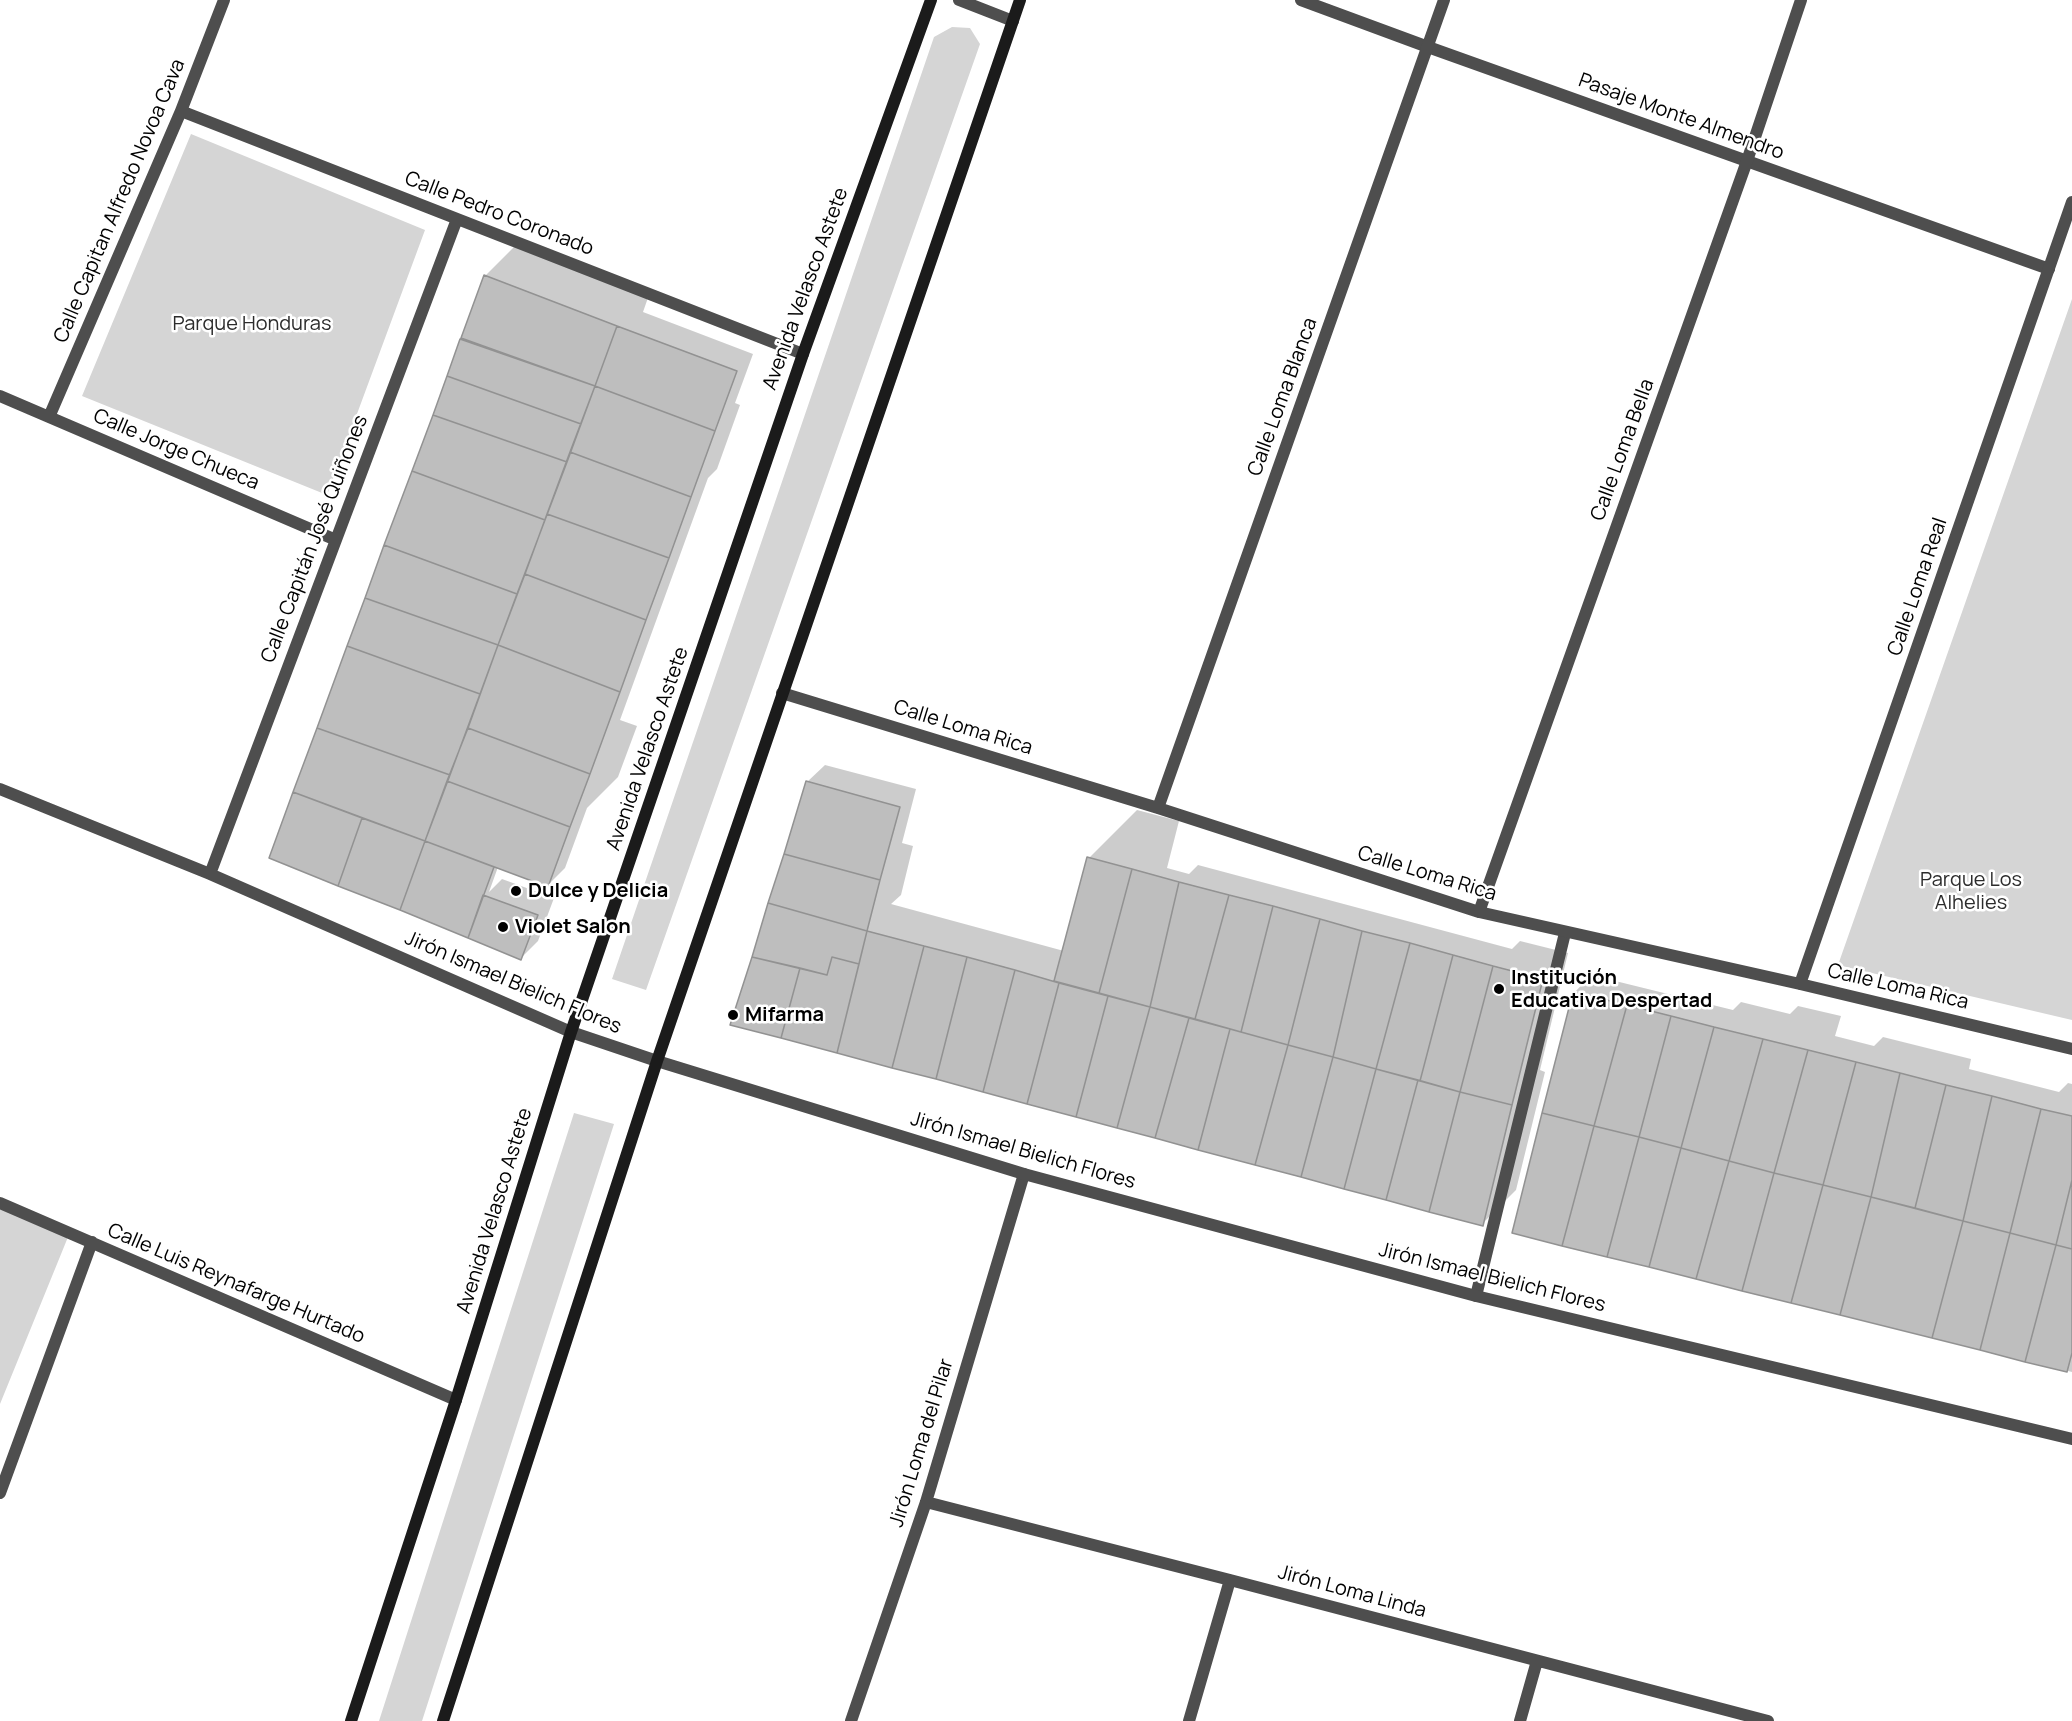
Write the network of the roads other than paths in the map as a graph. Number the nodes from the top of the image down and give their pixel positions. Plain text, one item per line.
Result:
1 (224, 0) edge
2 (931, 0) edge
3 (959, 0) edge
4 (1020, 0) edge
5 (1301, 0) edge
6 (1444, 0) edge
7 (1801, 0) edge
8 (1013, 21) junction
9 (1428, 47) junction
10 (181, 111) junction
11 (1747, 161) junction
12 (2072, 202) edge
13 (457, 219) junction
14 (2049, 269) junction
15 (803, 354) junction
16 (0, 396) edge
17 (49, 417) junction
18 (336, 540) junction
19 (782, 693) junction
20 (0, 789) edge
21 (1158, 808) junction
22 (210, 874) junction
23 (1479, 912) junction
24 (1565, 933) junction
25 (1800, 984) junction
26 (571, 1032) junction
27 (2072, 1049) edge
28 (657, 1061) junction
29 (1024, 1174) junction
30 (0, 1203) edge
31 (92, 1242) junction
32 (1476, 1296) junction
33 (456, 1400) junction
34 (2072, 1439) edge
35 (0, 1493) edge
36 (926, 1502) junction
37 (1230, 1580) junction
38 (1537, 1661) junction
39 (351, 1721) edge
40 (443, 1721) edge
41 (851, 1721) edge
42 (1189, 1721) edge
43 (1520, 1721) edge
44 (1768, 1721) edge

1 - 10 street, Calle Capitan Alfredo Novoa Cava
2 - 15 main road, Avenida Velasco Astete
3 - 8 street
4 - 8 main road
5 - 9 street, Pasaje Monte Almendro
6 - 9 street, Calle Loma Blanca
7 - 11 street, Calle Loma Bella
8 - 19 main road
9 - 11 street, Pasaje Monte Almendro
9 - 21 street, Calle Loma Blanca
10 - 13 street, Calle Pedro Coronado
10 - 17 street, Calle Capitan Alfredo Novoa Cava
11 - 14 street, Pasaje Monte Almendro
11 - 23 street, Calle Loma Bella
12 - 14 street, Calle Loma Real
13 - 15 street, Calle Pedro Coronado
13 - 18 street, Calle Capitán José Quiñones
14 - 25 street, Calle Loma Real
15 - 26 main road, Avenida Velasco Astete
16 - 17 street, Calle Jorge Chueca
17 - 18 street, Calle Jorge Chueca
18 - 22 street, Calle Capitán José Quiñones
19 - 21 street, Calle Loma Rica
19 - 28 main road
20 - 22 street, Jirón Ismael Bielich Flores
21 - 23 street, Calle Loma Rica
22 - 26 street, Jirón Ismael Bielich Flores
23 - 24 street, Calle Loma Rica
24 - 25 street, Calle Loma Rica
24 - 32 street
25 - 27 street, Calle Loma Rica
26 - 28 street, Jirón Ismael Bielich Flores
26 - 33 main road, Avenida Velasco Astete
28 - 29 street, Jirón Ismael Bielich Flores
28 - 40 main road
29 - 32 street, Jirón Ismael Bielich Flores
29 - 36 street, Jirón Loma del Pilar
30 - 31 street, Calle Luis Reynafarge Hurtado
31 - 33 street, Calle Luis Reynafarge Hurtado
31 - 35 street
32 - 34 street, Jirón Ismael Bielich Flores
33 - 39 main road, Avenida Velasco Astete
36 - 37 street, Jirón Loma Linda
36 - 41 street, Jirón Loma del Pilar
37 - 38 street, Jirón Loma Linda
37 - 42 street
38 - 43 street
38 - 44 street, Jirón Loma Linda

